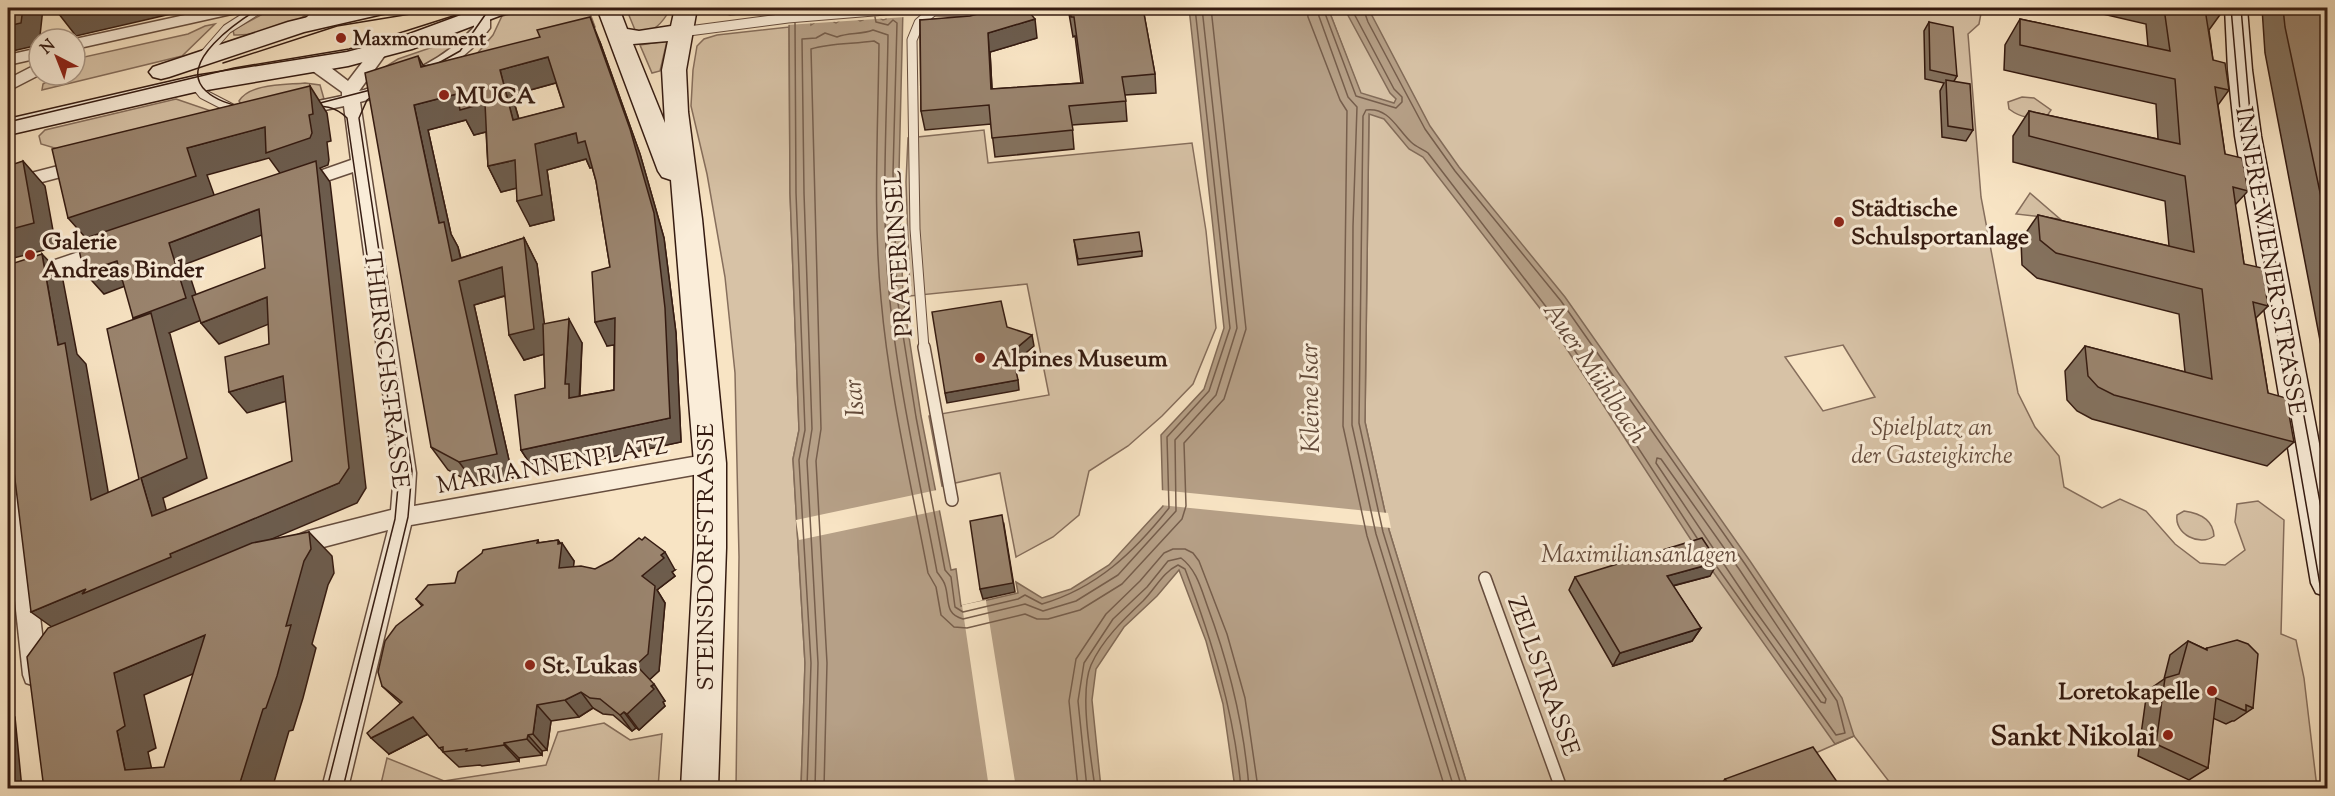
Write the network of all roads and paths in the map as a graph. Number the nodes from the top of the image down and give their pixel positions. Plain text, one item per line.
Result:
1 (236, 8) edge
2 (260, 8) edge
3 (325, 8) edge
4 (379, 8) edge
5 (608, 8) edge
6 (686, 8) edge
7 (910, 8) edge
8 (2236, 8) edge
9 (488, 9) edge
10 (933, 11) junction
11 (1002, 11) edge
12 (308, 24) junction
13 (680, 32) junction
14 (616, 33) junction
15 (87, 41) edge
16 (380, 51) junction
17 (27, 56) edge
18 (8, 60) edge
19 (316, 65) junction
20 (196, 73) junction
21 (27, 75) edge
22 (8, 86) edge
23 (350, 94) junction
24 (8, 111) edge
25 (283, 113) edge
26 (247, 118) joint
27 (8, 127) edge
28 (227, 129) edge
29 (100, 162) edge
30 (359, 164) junction
31 (8, 185) edge
32 (288, 188) edge
33 (689, 219) junction
34 (131, 242) edge
35 (8, 284) edge
36 (8, 440) edge
37 (710, 464) junction
38 (952, 500) dead end
39 (402, 518) junction
40 (264, 559) edge
41 (1485, 578) dead end
42 (2328, 583) edge
43 (38, 696) edge
44 (335, 789) edge
45 (700, 789) edge
46 (1561, 789) edge

1 - 15 street
2 - 20 lane
3 - 12 street
4 - 12 main road
5 - 14 main road, STEINSDORFSTRASSE
6 - 13 main road, STEINSDORFSTRASSE
7 - 10 lane
7 - 13 lane
8 - 42 main road, INNERE WIENER STRASSE
9 - 16 main road
9 - 23 street
10 - 11 lane
10 - 38 lane, PRATERINSEL
12 - 20 main road
13 - 14 main road
13 - 33 main road, STEINSDORFSTRASSE
14 - 33 main road, STEINSDORFSTRASSE
16 - 19 main road
16 - 23 street
17 - 18 street
19 - 20 main road
19 - 23 street
20 - 24 main road
20 - 26 lane
20 - 27 main road
21 - 22 street
23 - 25 street
23 - 30 street, THIERSCHSTRASSE
26 - 28 street
29 - 31 street
30 - 32 street
30 - 39 street, THIERSCHSTRASSE
33 - 37 main road, STEINSDORFSTRASSE
34 - 35 street
36 - 43 street
37 - 39 street, MARIANNENPLATZ
37 - 45 main road, STEINSDORFSTRASSE
39 - 40 street, MARIANNENPLATZ
39 - 44 street, THIERSCHSTRASSE
41 - 46 lane, ZELLSTRASSE

